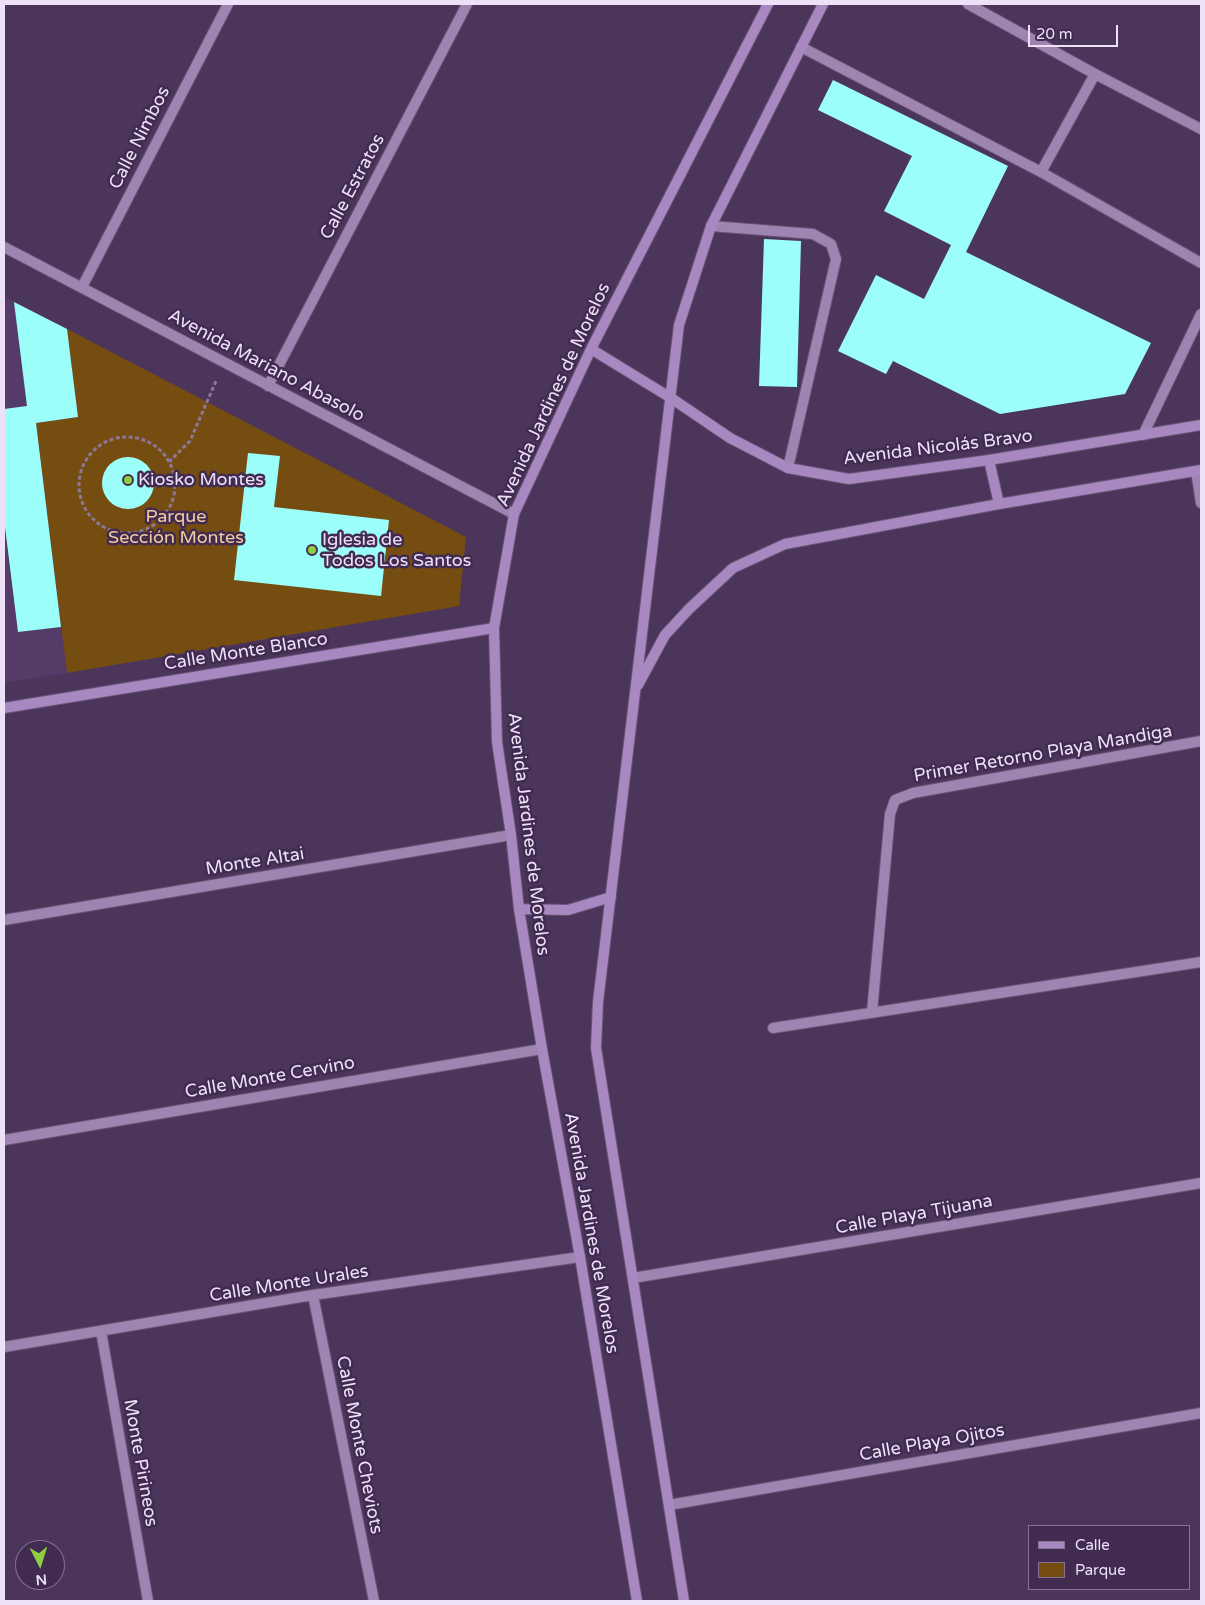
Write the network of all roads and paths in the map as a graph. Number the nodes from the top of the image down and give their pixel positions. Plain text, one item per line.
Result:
1 (228, 4) edge
2 (467, 4) edge
3 (768, 4) edge
4 (823, 4) edge
5 (968, 4) edge
6 (801, 47) junction
7 (1095, 74) junction
8 (1201, 129) edge
9 (1041, 172) junction
10 (712, 226) junction
11 (4, 247) edge
12 (1201, 263) edge
13 (82, 287) junction
14 (1201, 314) edge
15 (591, 349) junction
16 (224, 363) junction
17 (268, 386) junction
18 (671, 398) junction
19 (1201, 426) edge
20 (1142, 435) junction
21 (989, 460) junction
22 (169, 462) junction
23 (788, 468) junction
24 (1199, 471) edge
25 (1201, 503) edge
26 (999, 504) junction
27 (514, 514) junction
28 (494, 628) junction
29 (635, 690) junction
30 (4, 708) edge
31 (1201, 741) edge
32 (511, 835) junction
33 (611, 897) junction
34 (519, 909) junction
35 (4, 920) edge
36 (1201, 962) edge
37 (872, 1012) junction
38 (773, 1028) dead end
39 (542, 1048) junction
40 (4, 1140) edge
41 (1201, 1183) edge
42 (580, 1256) junction
43 (633, 1278) junction
44 (313, 1296) junction
45 (100, 1331) junction
46 (4, 1347) edge
47 (1201, 1413) edge
48 (669, 1505) junction
49 (148, 1601) edge
50 (374, 1601) edge
51 (637, 1601) edge
52 (684, 1601) edge

1 - 13 street, Calle Nimbos
2 - 17 street, Calle Estratos
3 - 15 main road, Avenida Jardines de Morelos
4 - 6 main road, Avenida Jardines de Morelos
5 - 7 street
6 - 9 street
6 - 10 main road, Avenida Jardines de Morelos
7 - 8 street
7 - 9 street
9 - 12 street
10 - 18 main road, Avenida Jardines de Morelos
10 - 23 street
11 - 13 street, Avenida Mariano Abasolo
13 - 16 street, Avenida Mariano Abasolo
14 - 20 street
15 - 18 main road, Avenida Nicolás Bravo
15 - 27 main road, Avenida Jardines de Morelos
16 - 17 street, Avenida Mariano Abasolo
16 - 22 path
17 - 27 street, Avenida Mariano Abasolo
18 - 23 main road, Avenida Nicolás Bravo
18 - 29 main road, Avenida Jardines de Morelos
19 - 20 main road, Avenida Nicolás Bravo
20 - 21 main road, Avenida Nicolás Bravo
21 - 23 main road, Avenida Nicolás Bravo
21 - 26 main road
22 - 22 path
24 - 25 street
24 - 26 main road
26 - 29 main road
27 - 28 main road, Avenida Jardines de Morelos
28 - 30 main road, Calle Monte Blanco
28 - 32 main road, Avenida Jardines de Morelos
29 - 33 main road, Avenida Jardines de Morelos
31 - 37 street, Primer Retorno Playa Mandiga
32 - 34 main road, Avenida Jardines de Morelos
32 - 35 street, Monte Altai
33 - 34 main road
33 - 43 main road, Avenida Jardines de Morelos
34 - 39 main road, Avenida Jardines de Morelos
36 - 37 street
37 - 38 street
39 - 40 street, Calle Monte Cervino
39 - 42 main road, Avenida Jardines de Morelos
41 - 43 street, Calle Playa Tijuana
42 - 44 street, Calle Monte Urales
42 - 51 main road, Avenida Jardines de Morelos
43 - 48 main road, Avenida Jardines de Morelos
44 - 45 street, Calle Monte Urales
44 - 50 street, Calle Monte Cheviots
45 - 46 street, Calle Monte Urales
45 - 49 street, Monte Pirineos
47 - 48 street, Calle Playa Ojitos
48 - 52 main road, Avenida Jardines de Morelos

